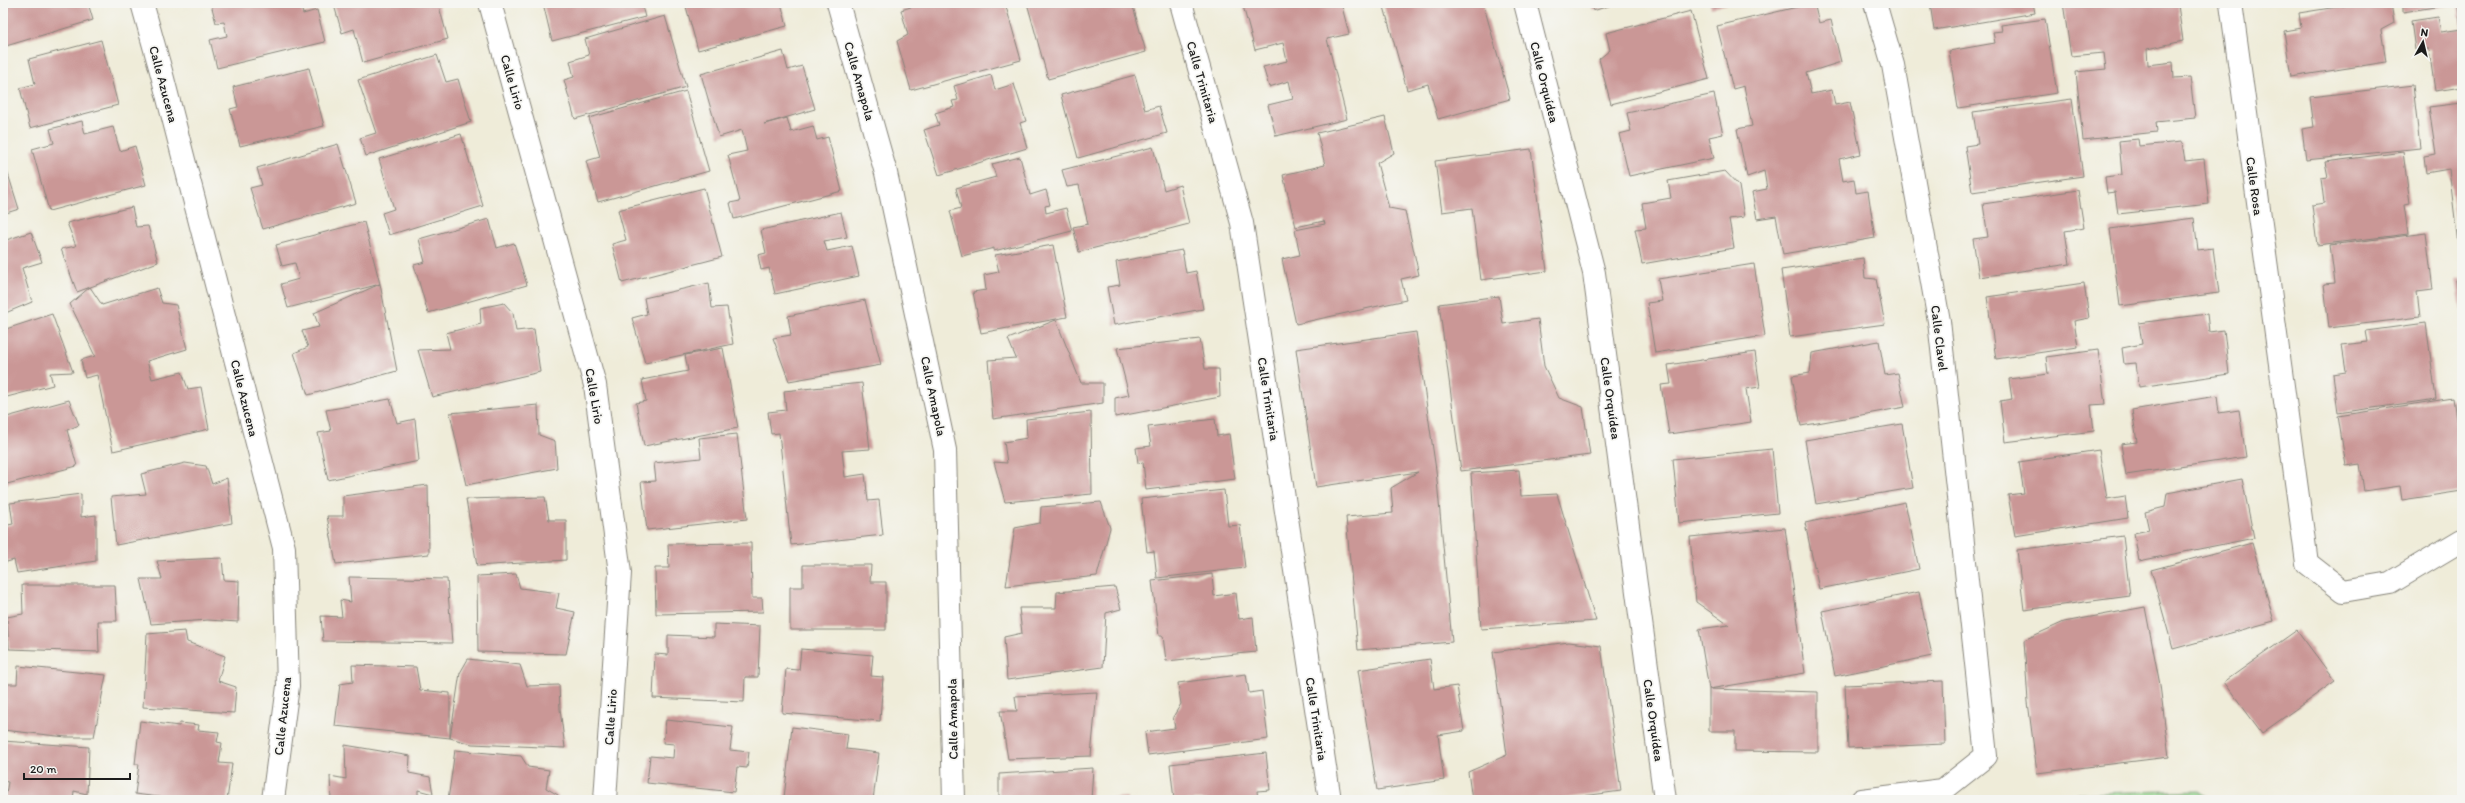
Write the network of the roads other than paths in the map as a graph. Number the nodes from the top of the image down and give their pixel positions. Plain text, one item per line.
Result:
1 (142, 3) edge
2 (490, 3) edge
3 (838, 3) edge
4 (1181, 3) edge
5 (1525, 3) edge
6 (1875, 3) edge
7 (2231, 3) edge
8 (2462, 540) edge
9 (273, 800) edge
10 (605, 800) edge
11 (954, 800) edge
12 (1330, 800) edge
13 (1665, 800) edge
14 (1862, 800) edge

1 - 9 street, Calle Azucena
2 - 10 street, Calle Lirio
3 - 11 street, Calle Amapola
4 - 12 street, Calle Trinitaria
5 - 13 street, Calle Orquídea
6 - 14 street, Calle Clavel
7 - 8 street, Calle Rosa

